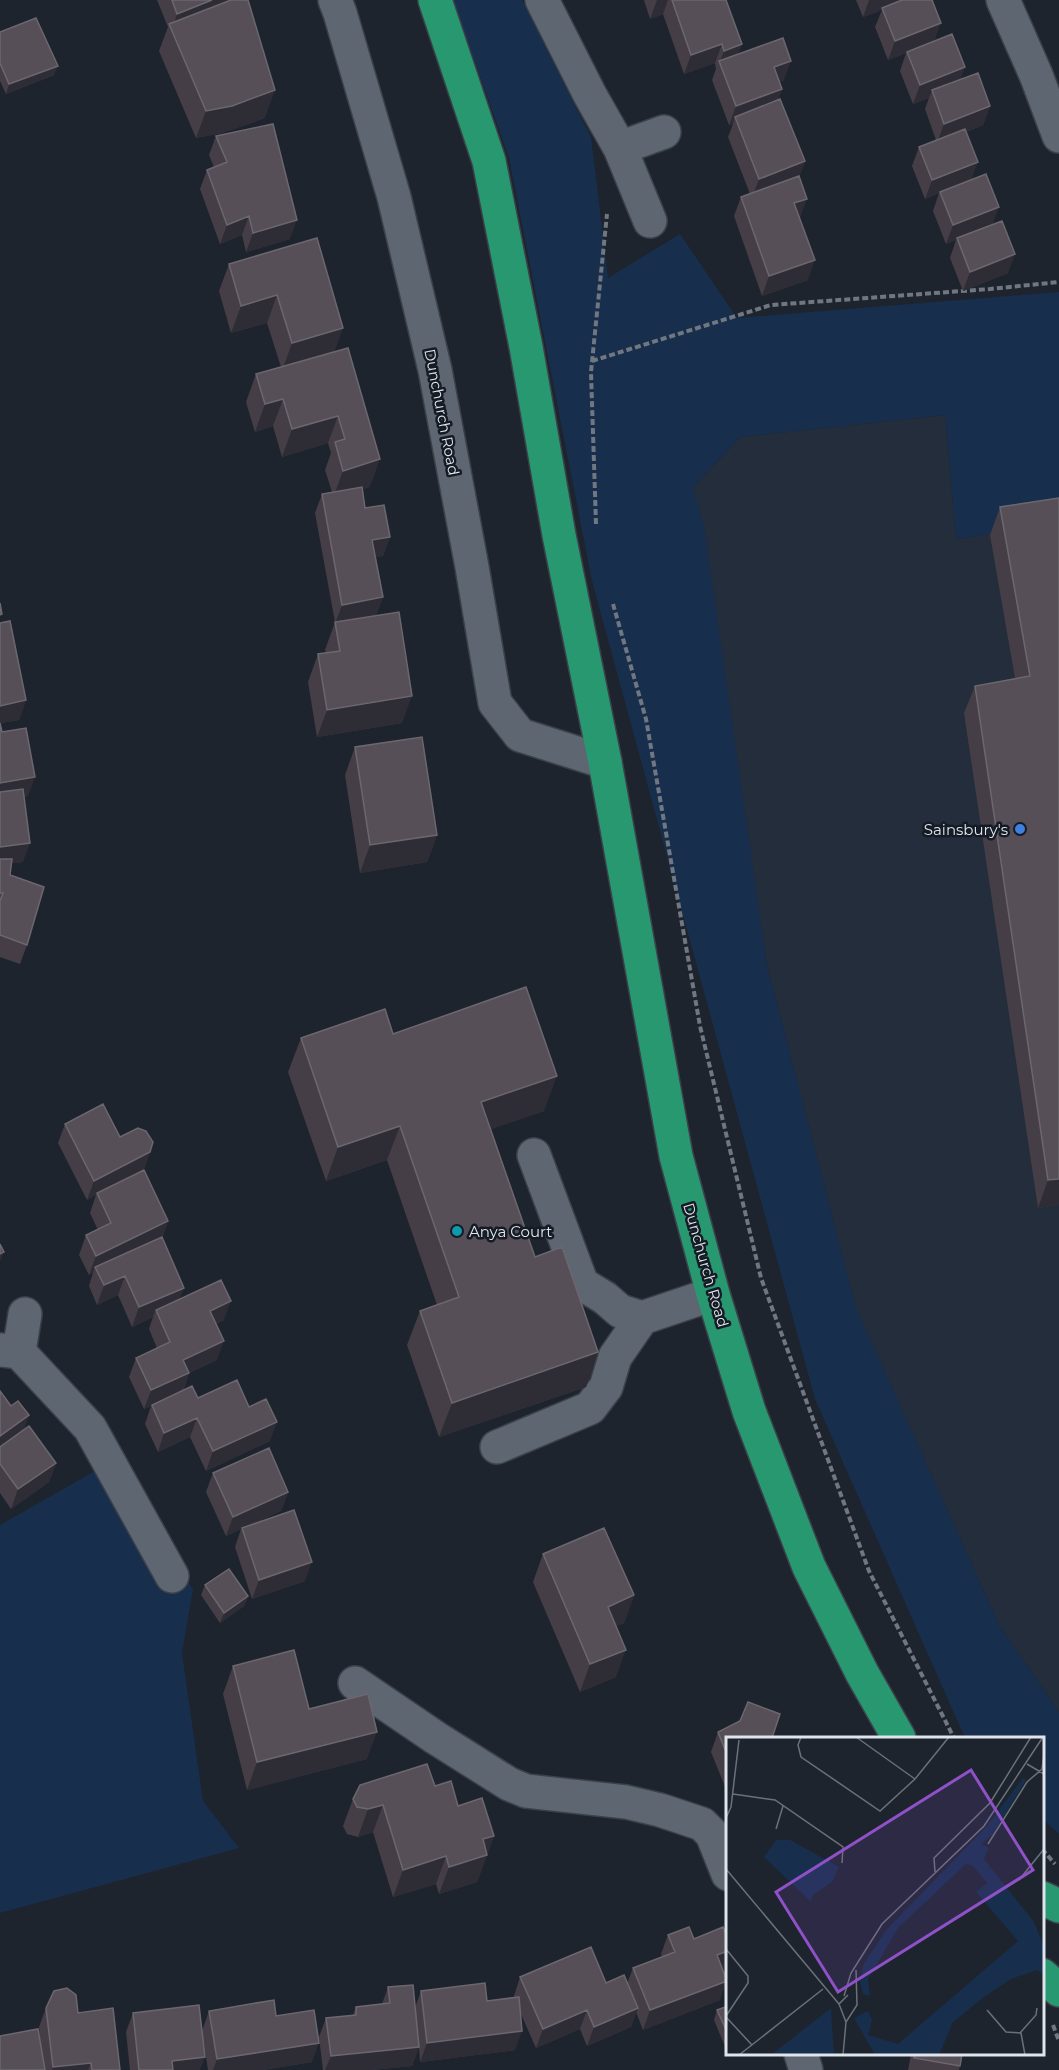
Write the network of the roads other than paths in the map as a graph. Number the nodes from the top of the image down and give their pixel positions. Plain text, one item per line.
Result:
1 (335, 0) edge
2 (435, 0) edge
3 (542, 0) edge
4 (1003, 0) edge
5 (1048, 71) edge
6 (664, 132) dead end
7 (1059, 136) edge
8 (620, 148) junction
9 (650, 221) dead end
10 (605, 762) junction
11 (534, 1155) dead end
12 (713, 1294) junction
13 (25, 1314) dead end
14 (642, 1318) junction
15 (10, 1351) edge
16 (497, 1447) dead end
17 (172, 1576) dead end
18 (355, 1683) dead end
19 (898, 1737) edge
20 (726, 1869) edge
21 (1044, 1899) edge
22 (1059, 1906) edge
23 (1044, 1977) edge
24 (1059, 1990) edge
25 (801, 2055) edge
26 (806, 2070) edge

1 - 10 street, Dunchurch Road
2 - 10 highway, Dunchurch Road
3 - 8 street
4 - 5 street
5 - 7 street
6 - 8 street
8 - 9 street
10 - 12 highway, Dunchurch Road
11 - 14 street
12 - 14 street
12 - 19 highway, Dunchurch Road
13 - 15 street
14 - 16 street
15 - 17 street
18 - 20 street
21 - 22 highway
23 - 24 highway
25 - 26 street

